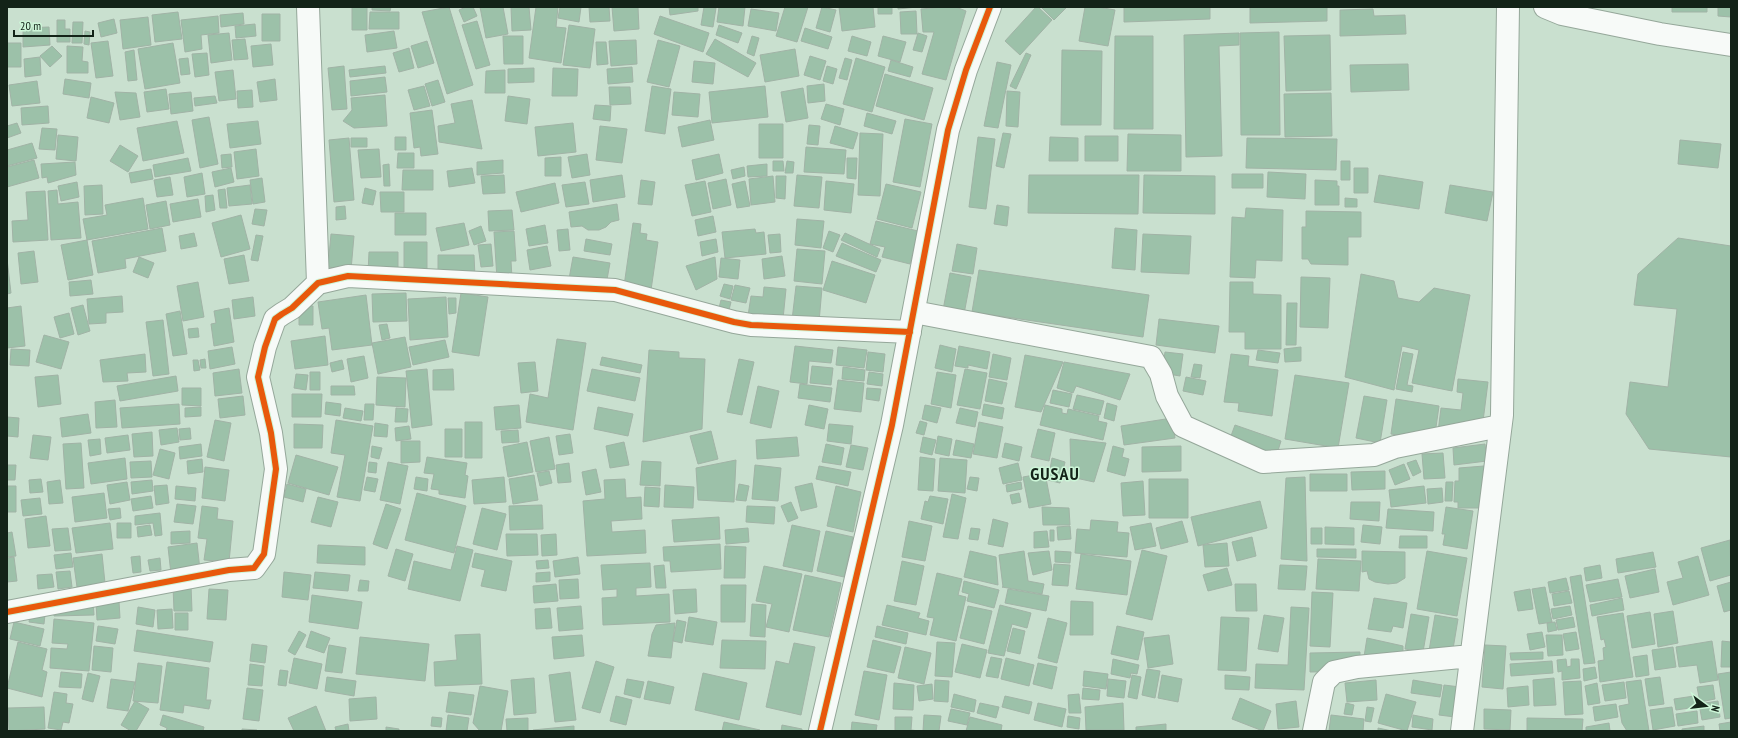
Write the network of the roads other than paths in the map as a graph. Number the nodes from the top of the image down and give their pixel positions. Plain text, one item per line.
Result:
1 (308, 7) edge
2 (990, 7) edge
3 (1508, 7) edge
4 (1545, 7) edge
5 (1731, 45) edge
6 (318, 283) junction
7 (912, 322) junction
8 (1500, 426) junction
9 (7, 612) edge
10 (1471, 656) junction
11 (820, 731) edge
12 (1314, 731) edge
13 (1462, 731) edge

1 - 6 street
2 - 7 street
3 - 8 street
4 - 5 street
6 - 7 street
6 - 9 street
7 - 8 street
7 - 11 street
8 - 10 street
10 - 12 street
10 - 13 street

